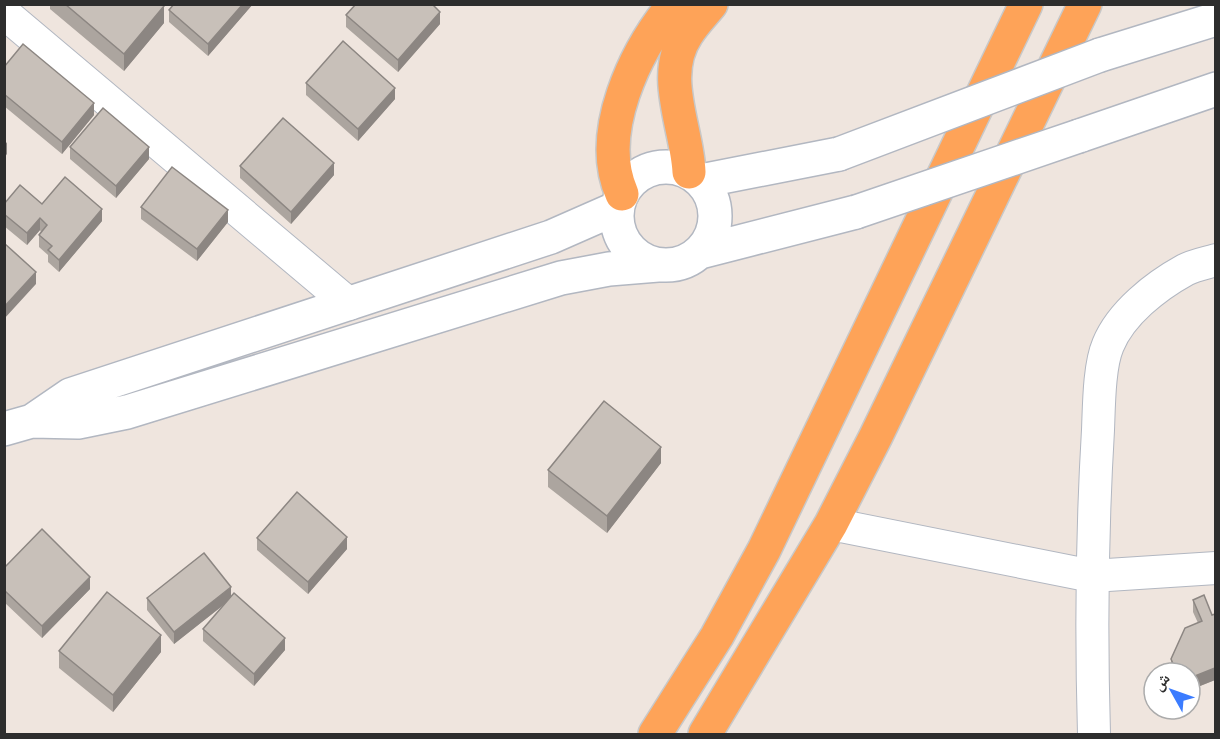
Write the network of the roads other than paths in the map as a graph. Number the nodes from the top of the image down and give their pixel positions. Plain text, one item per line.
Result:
1 (674, 4) edge
2 (711, 4) edge
3 (999, 4) edge
4 (1026, 4) edge
5 (1085, 4) edge
6 (4, 13) edge
7 (1215, 19) edge
8 (1005, 48) junction
9 (1215, 89) edge
10 (695, 177) junction
11 (619, 201) junction
12 (700, 252) junction
13 (1215, 260) edge
14 (657, 265) junction
15 (349, 304) junction
16 (18, 425) edge
17 (831, 524) junction
18 (1215, 568) edge
19 (1092, 576) junction
20 (655, 735) edge
21 (705, 735) edge
22 (1094, 735) edge

1 - 11 highway
2 - 10 highway
3 - 8 highway
4 - 8 highway
5 - 17 highway
6 - 15 street
7 - 10 street, bridge
8 - 20 highway
9 - 12 street, bridge
10 - 11 street
10 - 12 street
11 - 14 street
11 - 15 street
12 - 14 street
13 - 19 street
14 - 16 street
15 - 16 street
17 - 19 street
17 - 21 highway
18 - 19 street
19 - 22 street

